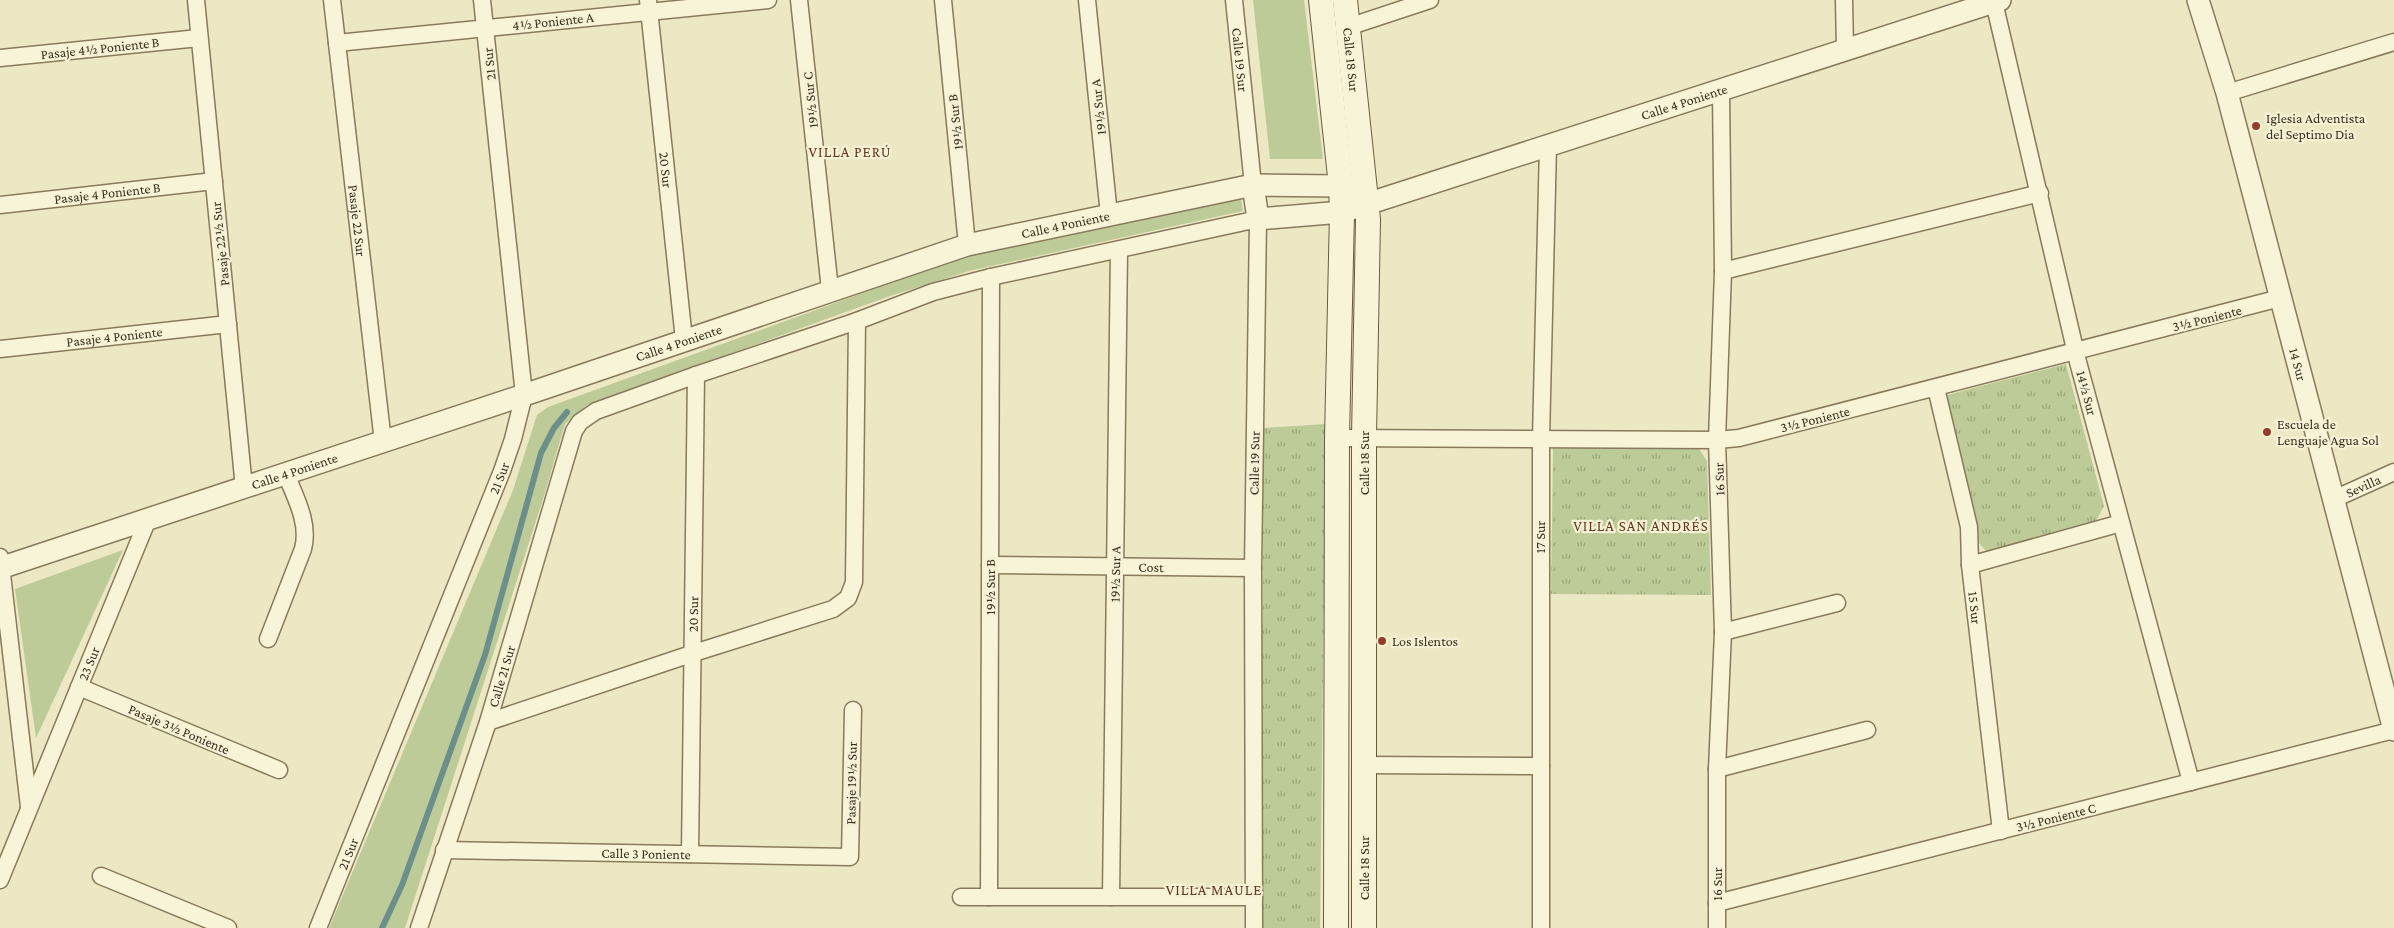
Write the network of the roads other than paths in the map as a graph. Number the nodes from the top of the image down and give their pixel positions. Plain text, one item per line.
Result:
1 (196, 0) edge
2 (332, 0) edge
3 (482, 0) edge
4 (768, 0) edge
5 (799, 0) edge
6 (943, 0) edge
7 (1087, 0) edge
8 (1234, 0) edge
9 (1321, 0) edge
10 (1345, 0) edge
11 (1430, 0) edge
12 (1844, 0) edge
13 (2198, 0) edge
14 (1997, 1) edge
15 (649, 6) edge
16 (1348, 27) junction
17 (485, 28) junction
18 (199, 38) junction
19 (337, 43) junction
20 (2393, 46) edge
21 (1845, 50) junction
22 (0, 58) edge
23 (1721, 90) junction
24 (2226, 93) junction
25 (1548, 145) junction
26 (214, 181) junction
27 (1253, 185) junction
28 (1341, 186) junction
29 (2040, 193) junction
30 (1367, 204) junction
31 (0, 205) edge
32 (1342, 212) junction
33 (1109, 215) junction
34 (1258, 219) junction
35 (967, 245) junction
36 (1119, 250) junction
37 (1722, 271) junction
38 (991, 277) junction
39 (830, 290) junction
40 (2280, 298) junction
41 (857, 321) junction
42 (228, 324) junction
43 (684, 340) junction
44 (0, 349) edge
45 (2076, 351) junction
46 (696, 375) junction
47 (1936, 388) junction
48 (524, 395) junction
49 (580, 422) joint
50 (1337, 438) junction
51 (1364, 438) junction
52 (1541, 439) junction
53 (1718, 440) junction
54 (383, 442) junction
55 (2394, 472) edge
56 (286, 474) junction
57 (244, 488) junction
58 (2334, 499) junction
59 (148, 519) junction
60 (2121, 523) junction
61 (0, 564) edge
62 (990, 565) junction
63 (1970, 565) junction
64 (1115, 566) junction
65 (1253, 568) junction
66 (1837, 604) dead end
67 (1722, 632) junction
68 (268, 639) dead end
69 (694, 653) junction
70 (2389, 686) edge
71 (79, 687) junction
72 (853, 710) dead end
73 (488, 722) junction
74 (1867, 730) dead end
75 (2394, 730) edge
76 (1364, 765) junction
77 (1541, 766) junction
78 (1717, 769) junction
79 (279, 770) dead end
80 (2191, 782) junction
81 (29, 809) junction
82 (2001, 831) junction
83 (444, 850) junction
84 (690, 854) junction
85 (850, 856) joint
86 (102, 876) dead end
87 (0, 880) edge
88 (962, 897) dead end
89 (989, 897) junction
90 (1111, 897) junction
91 (1254, 897) junction
92 (1717, 903) junction
93 (228, 928) edge
94 (318, 928) edge
95 (419, 928) edge
96 (1254, 928) edge
97 (1336, 928) edge
98 (1364, 928) edge
99 (1541, 928) edge
100 (1717, 928) edge

1 - 18 street, Pasaje 22½ Sur
2 - 19 street, Pasaje 22 Sur
3 - 17 street, 21 Sur
4 - 15 street, 4½ Poniente A
5 - 39 street, 19½ Sur C
6 - 35 street, 19½ Sur B
7 - 33 street, 19½ Sur A
8 - 27 street, Calle 19 Sur
9 - 28 main road, Calle 18 Sur
10 - 16 main road, Calle 18 Sur
11 - 16 street
12 - 21 street
13 - 24 street, 14 Sur
14 - 21 street, Calle 4 Poniente
14 - 29 street, 14½ Sur
15 - 17 street, 4½ Poniente A
15 - 43 street, 20 Sur
16 - 30 main road, Calle 18 Sur
17 - 19 street, 4½ Poniente A
17 - 48 street, 21 Sur
18 - 22 street, Pasaje 4½ Poniente B
18 - 26 street, Pasaje 22½ Sur
19 - 54 street, Pasaje 22 Sur
20 - 24 street
21 - 23 street, Calle 4 Poniente
23 - 25 street, Calle 4 Poniente
23 - 37 street, 16 Sur
24 - 40 street, 14 Sur
25 - 30 street, Calle 4 Poniente
25 - 52 street, 17 Sur
26 - 31 street, Pasaje 4 Poniente B
26 - 42 street, Pasaje 22½ Sur
27 - 28 street, Calle 4 Poniente
27 - 33 street, Calle 4 Poniente
27 - 34 street, Calle 19 Sur
28 - 30 street
28 - 32 main road, Calle 18 Sur
29 - 37 street
29 - 45 street, 14½ Sur
30 - 32 street, Calle 4 Poniente
30 - 51 main road, Calle 18 Sur
32 - 34 street, Calle 4 Poniente
32 - 50 main road, Calle 18 Sur
33 - 35 street, Calle 4 Poniente
34 - 36 street, Calle 4 Poniente
34 - 65 street, Calle 19 Sur
35 - 39 street, Calle 4 Poniente
36 - 38 street, Calle 4 Poniente
36 - 64 street, 19½ Sur A
37 - 53 street, 16 Sur
38 - 41 street, Calle 4 Poniente
38 - 62 street, 19½ Sur B
39 - 43 street, Calle 4 Poniente
40 - 45 street, 3½ Poniente
40 - 58 street, 14 Sur
41 - 46 street, Calle 4 Poniente
41 - 69 street
42 - 44 street, Pasaje 4 Poniente
42 - 57 street, Pasaje 22½ Sur
43 - 48 street, Calle 4 Poniente
45 - 47 street, 3½ Poniente
45 - 60 street, 14½ Sur
46 - 49 street, Calle 4 Poniente
46 - 69 street, 20 Sur
47 - 53 street, 3½ Poniente
47 - 63 street, 15 Sur
48 - 54 street, Calle 4 Poniente
48 - 94 street, 21 Sur
49 - 73 street, Calle 21 Sur
50 - 51 street, 3½ Poniente
50 - 97 main road, Calle 18 Sur
51 - 52 street, 3½ Poniente
51 - 76 main road, Calle 18 Sur
52 - 53 street, 3½ Poniente
52 - 77 street, 17 Sur
53 - 67 street, 16 Sur
54 - 56 street, Calle 4 Poniente
55 - 58 street, Sevilla
56 - 57 street, Calle 4 Poniente
56 - 68 street
57 - 59 street, Calle 4 Poniente
58 - 70 street, 14 Sur
59 - 61 street, Calle 4 Poniente
59 - 71 street, 23 Sur
60 - 63 street
60 - 80 street, 14½ Sur
61 - 81 street, 23 Sur
62 - 64 street, Cost
62 - 89 street, 19½ Sur B
63 - 82 street, 15 Sur
64 - 65 street, Cost
64 - 90 street, 19½ Sur A
65 - 91 street, Calle 19 Sur
66 - 67 street
67 - 78 street, 16 Sur
69 - 73 street
69 - 84 street, 20 Sur
70 - 75 street, 14 Sur
71 - 79 street, Pasaje 3½ Poniente
71 - 81 street, 23 Sur
72 - 85 street, Pasaje 19½ Sur
73 - 83 street, Calle 21 Sur
74 - 78 street
75 - 80 street, 3½ Poniente C
76 - 77 street
76 - 98 main road, Calle 18 Sur
77 - 99 street, 17 Sur
78 - 92 street, 16 Sur
80 - 82 street, 3½ Poniente C
81 - 87 street, 23 Sur
82 - 92 street, 3½ Poniente C
83 - 84 street, Calle 3 Poniente
83 - 95 street, Calle 21 Sur
84 - 85 street, Calle 3 Poniente
86 - 93 street
88 - 89 street
89 - 90 street
90 - 91 street
91 - 96 street, Calle 19 Sur
92 - 100 street, 16 Sur

